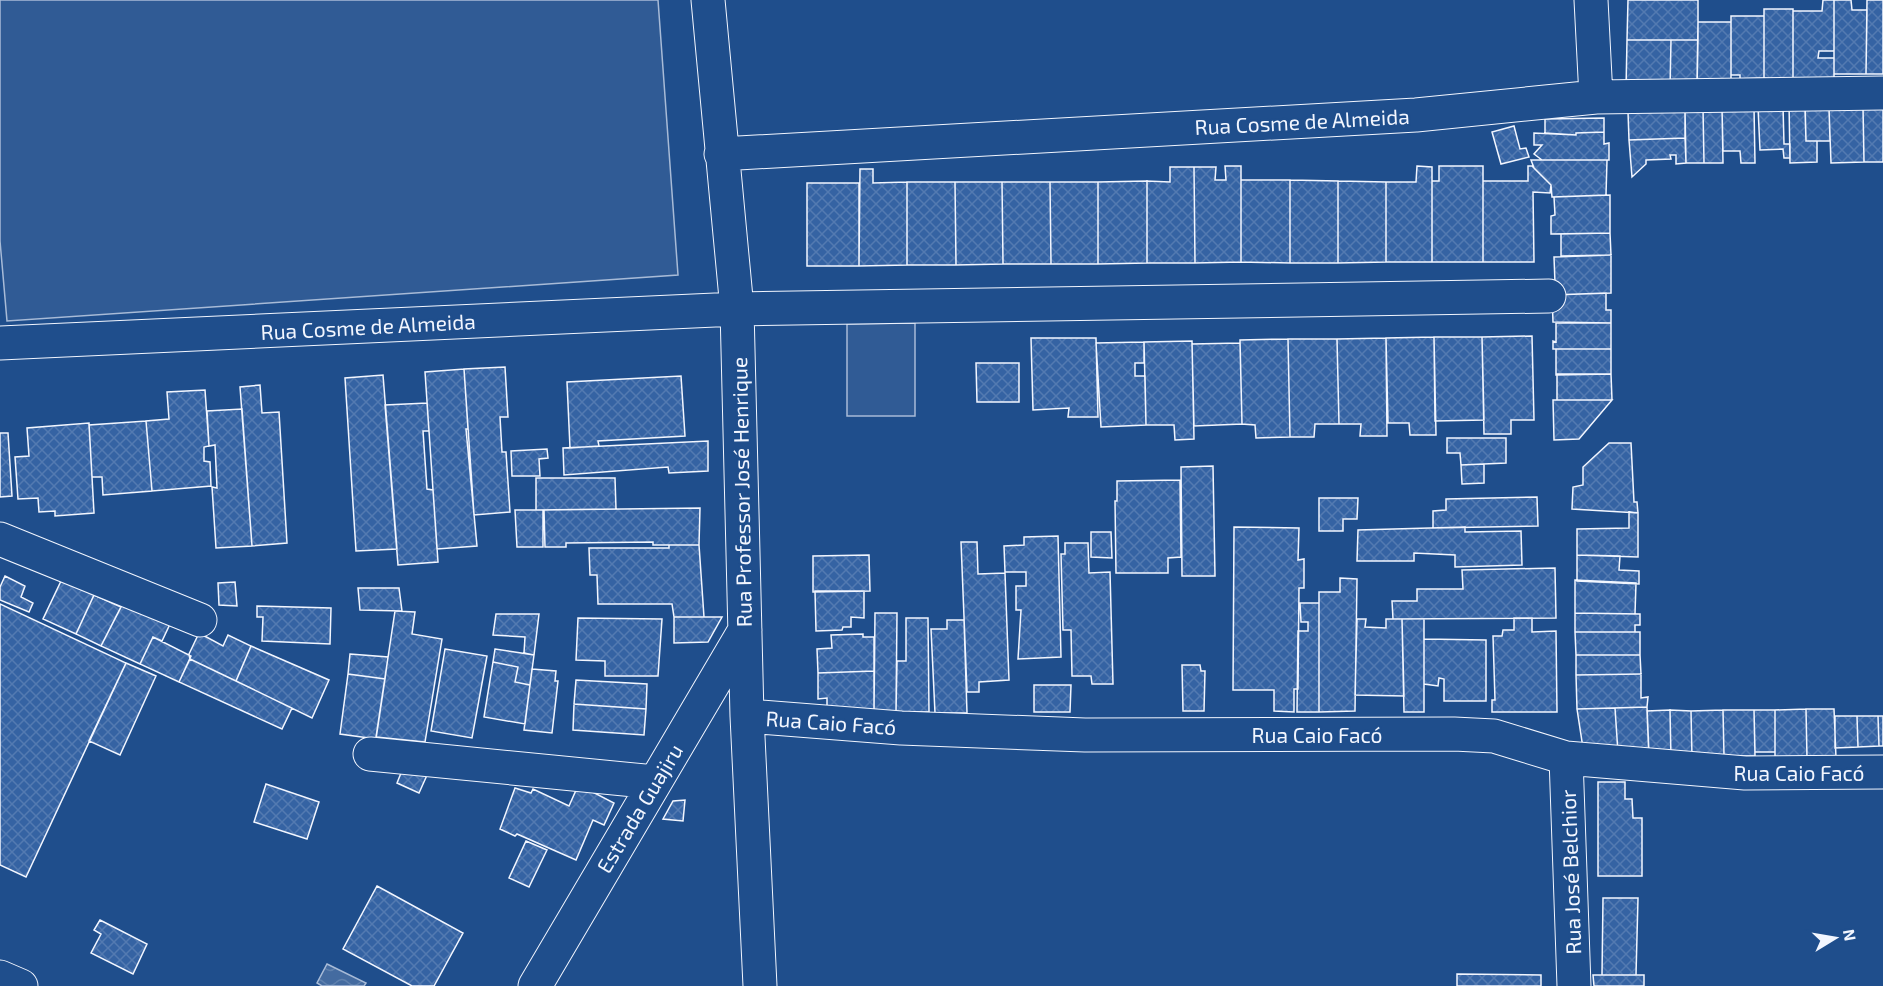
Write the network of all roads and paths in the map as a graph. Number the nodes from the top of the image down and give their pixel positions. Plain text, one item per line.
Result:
1 (708, 0) edge
2 (1592, 0) edge
3 (1883, 93) edge
4 (1596, 97) junction
5 (721, 154) junction
6 (1549, 296) dead end
7 (737, 309) junction
8 (0, 343) edge
9 (0, 539) edge
10 (200, 620) dead end
11 (745, 630) junction
12 (747, 716) junction
13 (370, 754) dead end
14 (1566, 758) junction
15 (1883, 772) edge
16 (655, 782) junction
17 (0, 977) edge
18 (21, 986) edge
19 (535, 986) edge
20 (760, 986) edge
21 (1574, 986) edge

1 - 5 street, Rua Professor José Henrique
2 - 4 street
3 - 4 street, Rua Cosme de Almeida
4 - 5 street, Rua Cosme de Almeida
5 - 7 street, Rua Professor José Henrique
6 - 7 street, Rua Cosme de Almeida
7 - 8 street, Rua Cosme de Almeida
7 - 11 street, Rua Professor José Henrique
9 - 10 street
11 - 12 street, Rua Professor José Henrique
11 - 16 street, Estrada Guajiru
12 - 14 street, Rua Caio Facó
12 - 20 street, Rua Professor José Henrique
13 - 16 street
14 - 15 street, Rua Caio Facó
14 - 21 street, Rua José Belchior
16 - 19 street, Estrada Guajiru
17 - 18 street

